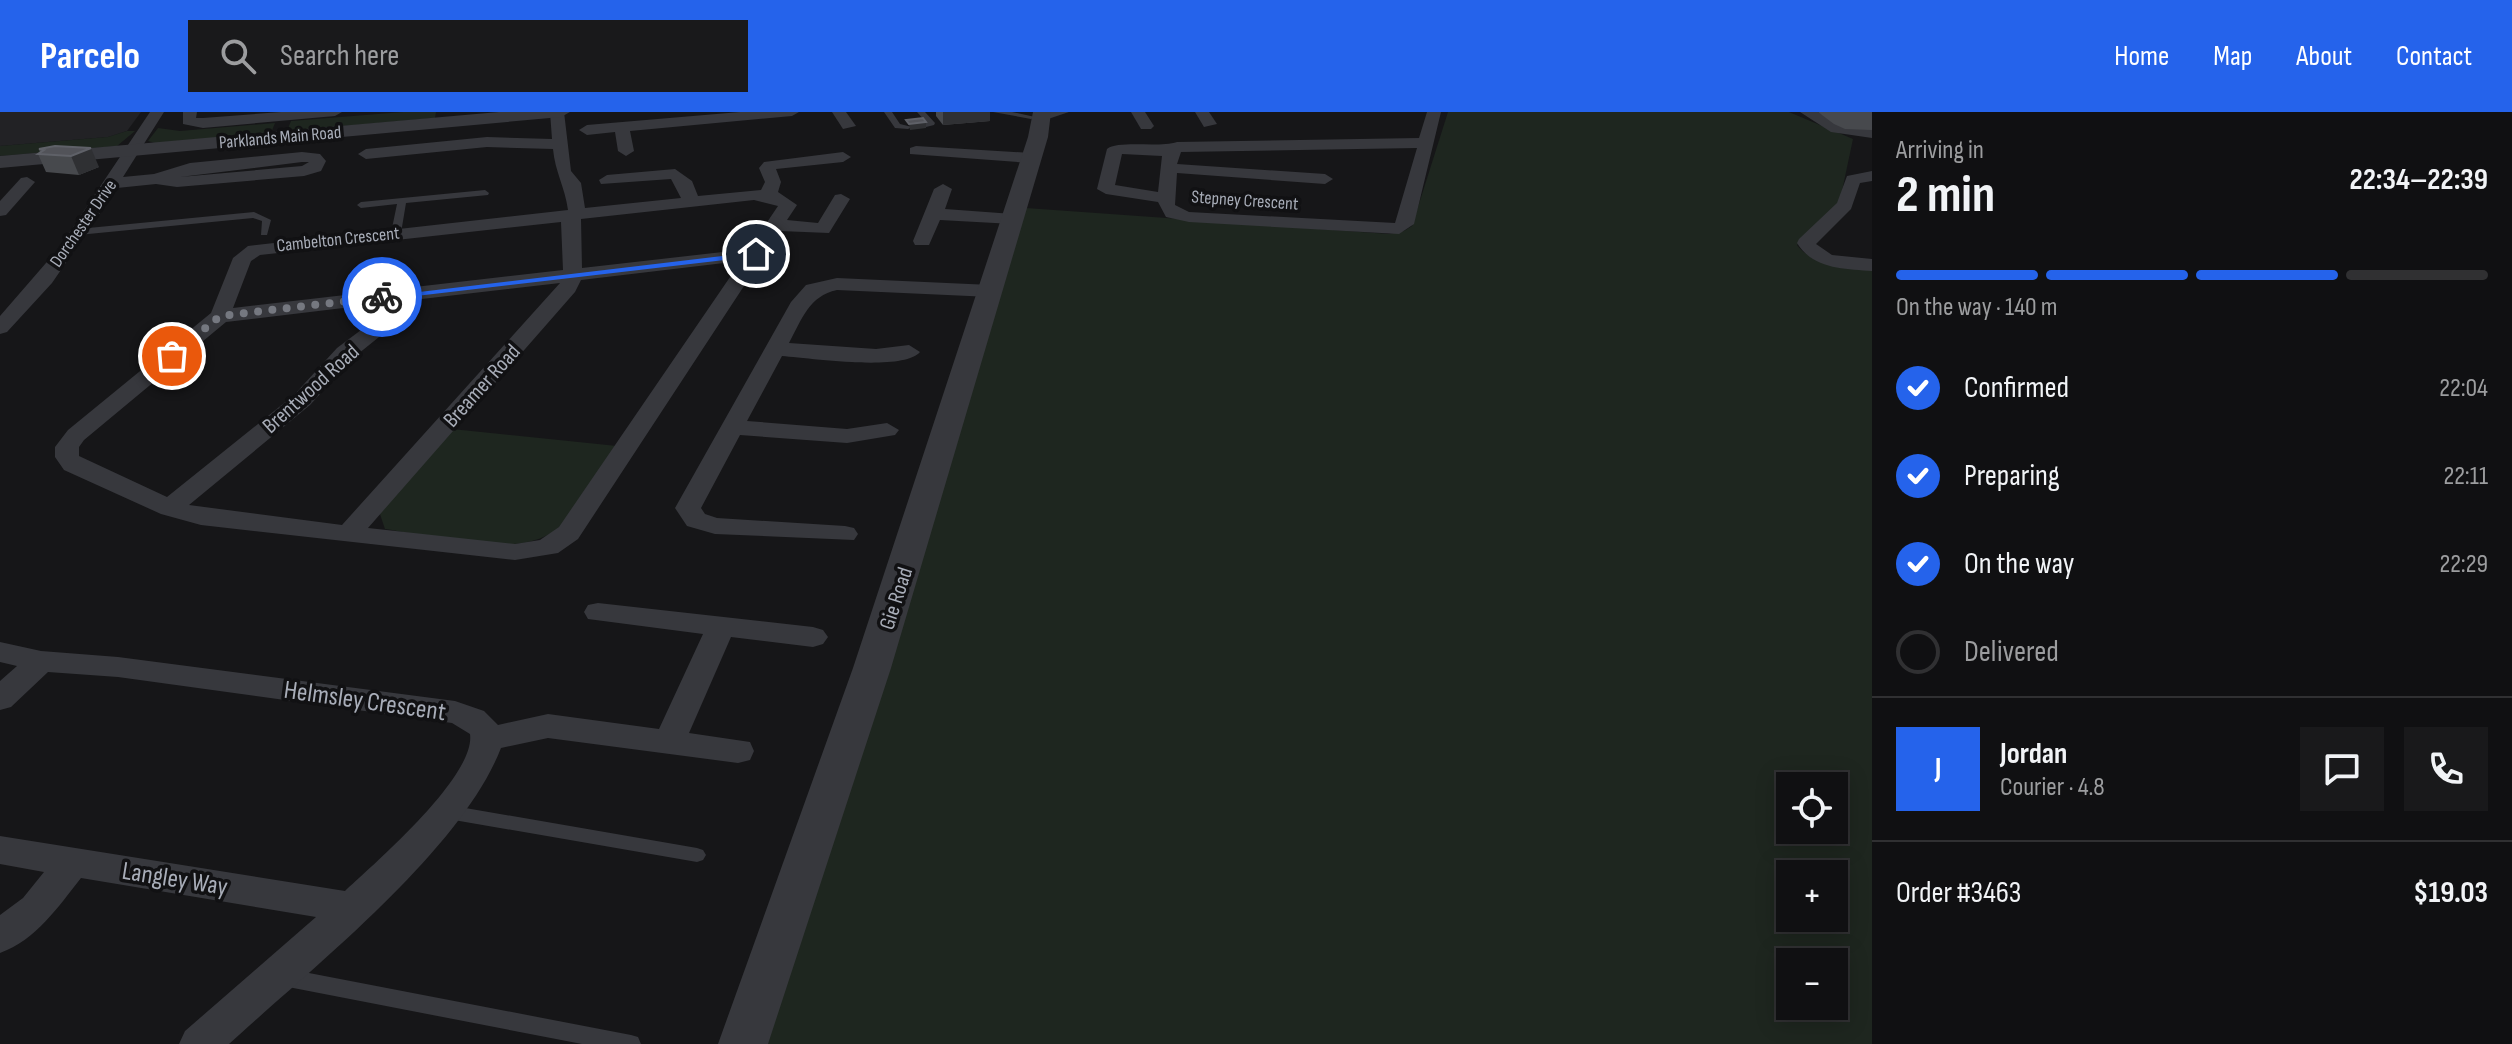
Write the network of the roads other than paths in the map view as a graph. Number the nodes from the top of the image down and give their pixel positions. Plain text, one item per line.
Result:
1 (157, 112) edge
2 (190, 112) edge
3 (335, 112) edge
4 (558, 112) edge
5 (792, 112) edge
6 (902, 112) edge
7 (921, 112) edge
8 (997, 112) edge
9 (1062, 112) edge
10 (1434, 112) edge
11 (1807, 112) edge
12 (889, 113) edge
13 (1036, 114) edge
14 (286, 116) junction
15 (756, 116) junction
16 (442, 117) edge
17 (708, 120) junction
18 (925, 126) edge
19 (622, 127) junction
20 (908, 127) edge
21 (587, 130) dead end
22 (764, 132) dead end
23 (1872, 133) edge
24 (715, 136) dead end
25 (277, 138) junction
26 (487, 142) junction
27 (1424, 143) junction
28 (560, 144) junction
29 (421, 149) junction
30 (134, 150) junction
31 (626, 151) dead end
32 (916, 151) dead end
33 (1033, 153) junction
34 (366, 154) dead end
35 (843, 157) dead end
36 (1170, 160) junction
37 (0, 162) edge
38 (485, 163) dead end
39 (417, 170) dead end
40 (1872, 176) edge
41 (156, 179) junction
42 (1325, 179) dead end
43 (607, 180) dead end
44 (27, 182) dead end
45 (112, 183) junction
46 (943, 189) dead end
47 (485, 193) dead end
48 (768, 195) junction
49 (1167, 198) junction
50 (841, 199) dead end
51 (402, 201) junction
52 (691, 202) junction
53 (361, 205) dead end
54 (0, 211) edge
55 (934, 214) junction
56 (569, 216) junction
57 (1013, 219) junction
58 (776, 225) junction
59 (78, 232) junction
60 (264, 233) dead end
61 (396, 233) junction
62 (922, 241) dead end
63 (756, 254) junction
64 (1872, 265) edge
65 (573, 275) junction
66 (990, 294) junction
67 (403, 295) junction
68 (220, 316) junction
69 (0, 328) edge
70 (775, 349) junction
71 (909, 352) dead end
72 (732, 427) junction
73 (887, 430) dead end
74 (170, 508) junction
75 (349, 533) junction
76 (845, 534) dead end
77 (598, 612) dead end
78 (721, 626) junction
79 (813, 637) dead end
80 (0, 652) edge
81 (41, 661) junction
82 (0, 699) edge
83 (670, 739) junction
84 (488, 740) junction
85 (738, 751) dead end
86 (448, 812) junction
87 (0, 850) edge
88 (697, 855) dead end
89 (72, 862) junction
90 (349, 907) junction
91 (0, 937) edge
92 (274, 975) junction
93 (200, 1044) edge
94 (631, 1044) edge
95 (743, 1044) edge

1 - 30 street, Dorchester Drive
2 - 14 street
3 - 14 street
4 - 16 street, Parklands Main Road
4 - 28 street
5 - 15 street
6 - 12 lane
7 - 18 lane
8 - 13 lane
9 - 13 street
10 - 27 street
11 - 23 street
12 - 20 lane
13 - 33 street, Gie Road
14 - 25 street
15 - 17 street
15 - 22 street
16 - 25 street, Parklands Main Road
17 - 19 street
17 - 24 street
19 - 21 street
19 - 31 street
25 - 30 street, Parklands Main Road
26 - 28 street
26 - 29 street
26 - 38 street
27 - 36 street
27 - 49 street, Stepney Crescent
28 - 56 street
29 - 34 street
29 - 39 street
30 - 37 street, Parklands Main Road
30 - 45 street, Dorchester Drive
32 - 33 street
33 - 57 street, Gie Road
35 - 48 street
36 - 42 street
36 - 49 street, Stepney Crescent
36 - 49 street
40 - 64 street
41 - 41 street
41 - 45 street
43 - 52 street
44 - 54 street
45 - 59 street, Dorchester Drive
46 - 55 street
47 - 51 lane
48 - 52 street, Cambelton Crescent
48 - 58 street
50 - 58 street
51 - 53 lane
51 - 61 lane
52 - 56 street, Cambelton Crescent
55 - 57 street
55 - 62 street
56 - 61 street, Cambelton Crescent
56 - 65 street
57 - 66 street, Gie Road
58 - 63 street, Cambelton Crescent
59 - 60 lane
59 - 69 street, Dorchester Drive
61 - 68 street, Cambelton Crescent
63 - 65 street
63 - 75 street, Cambelton Crescent
65 - 67 street
65 - 75 street, Breamer Road
66 - 70 street
66 - 95 street, Gie Road
67 - 68 street
67 - 74 street, Brentwood Road
68 - 74 street, Cambelton Crescent
70 - 71 street
70 - 72 street
72 - 73 street
72 - 76 street
74 - 75 street, Cambelton Crescent
77 - 78 street
78 - 79 street
78 - 83 street
80 - 81 street, Helmsley Crescent
81 - 82 street
81 - 84 street, Helmsley Crescent
83 - 84 street
83 - 85 street
84 - 86 street
86 - 88 lane
86 - 90 street
87 - 89 street, Langley Way
89 - 90 street, Langley Way
89 - 91 street
90 - 92 street
92 - 93 street
92 - 94 lane

